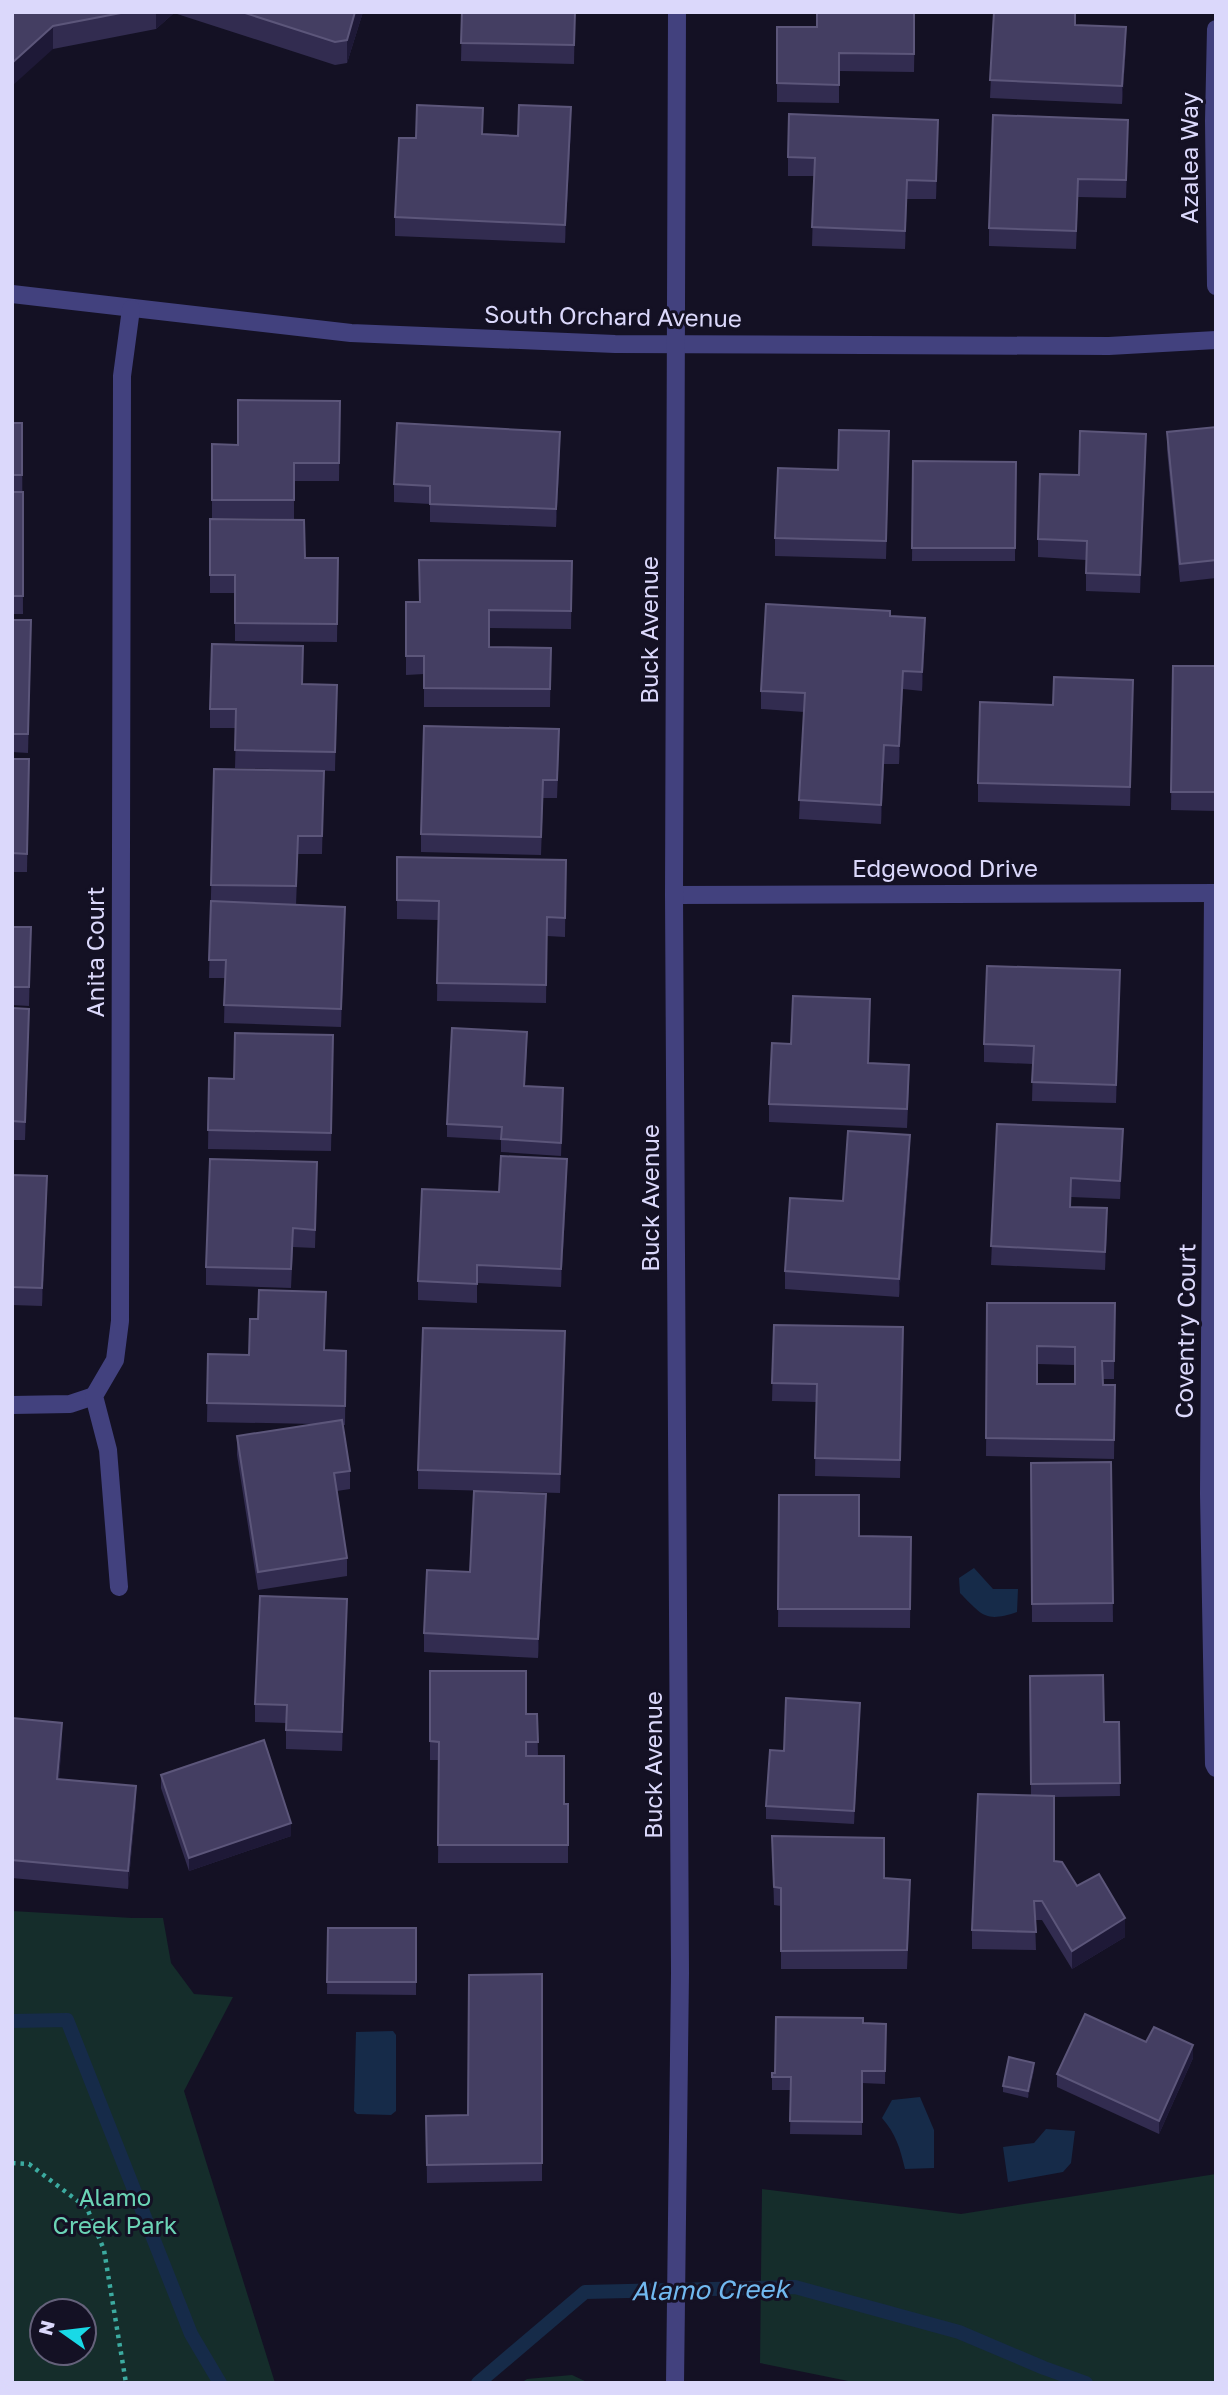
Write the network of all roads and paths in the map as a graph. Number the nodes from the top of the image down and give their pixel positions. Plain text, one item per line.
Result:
1 (677, 12) edge
2 (1216, 29) edge
3 (1216, 286) edge
4 (12, 294) edge
5 (131, 309) junction
6 (1216, 340) edge
7 (675, 345) junction
8 (1214, 893) edge
9 (674, 895) junction
10 (94, 1396) junction
11 (12, 1405) edge
12 (119, 1587) dead end
13 (1216, 1768) edge
14 (12, 2163) edge
15 (675, 2378) edge
16 (126, 2383) edge

1 - 7 street, Buck Avenue
2 - 3 street, Azalea Way
4 - 5 street, South Orchard Avenue
5 - 7 street, South Orchard Avenue
5 - 10 street, Anita Court
6 - 7 street, South Orchard Avenue
7 - 9 street, Buck Avenue
8 - 9 street, Edgewood Drive
8 - 13 street, Coventry Court
9 - 15 street, Buck Avenue
10 - 11 street
10 - 12 street
14 - 16 path

